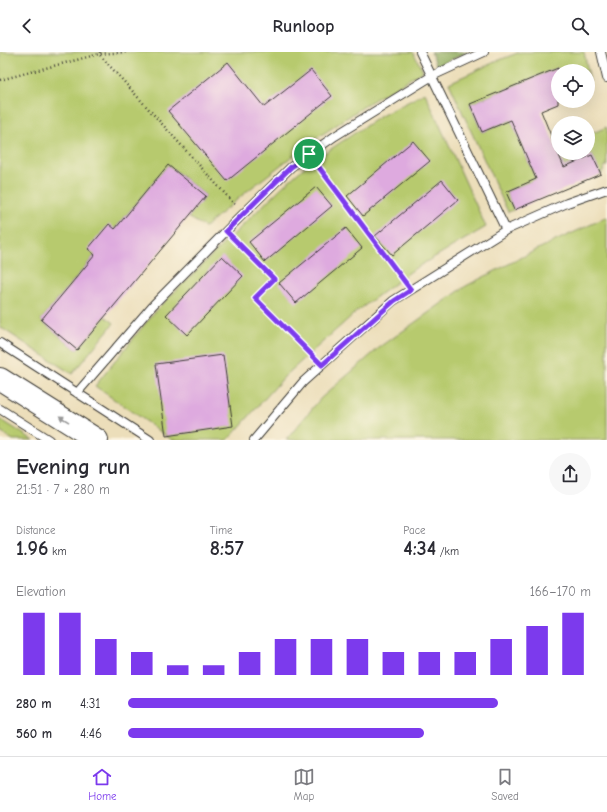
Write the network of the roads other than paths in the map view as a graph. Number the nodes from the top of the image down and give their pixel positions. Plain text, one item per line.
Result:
1 (420, 52) edge
2 (484, 52) edge
3 (601, 52) edge
4 (432, 76) junction
5 (607, 78) edge
6 (607, 189) edge
7 (506, 230) junction
8 (0, 343) edge
9 (0, 379) edge
10 (77, 393) junction
11 (0, 409) edge
12 (49, 440) edge
13 (97, 440) edge
14 (150, 440) edge
15 (254, 440) edge

1 - 4 lane
2 - 4 lane
3 - 5 lane
4 - 7 lane
4 - 10 lane
6 - 7 lane
7 - 15 lane
8 - 10 lane
13 -> 9 highway
10 - 14 lane
11 - 12 lane

